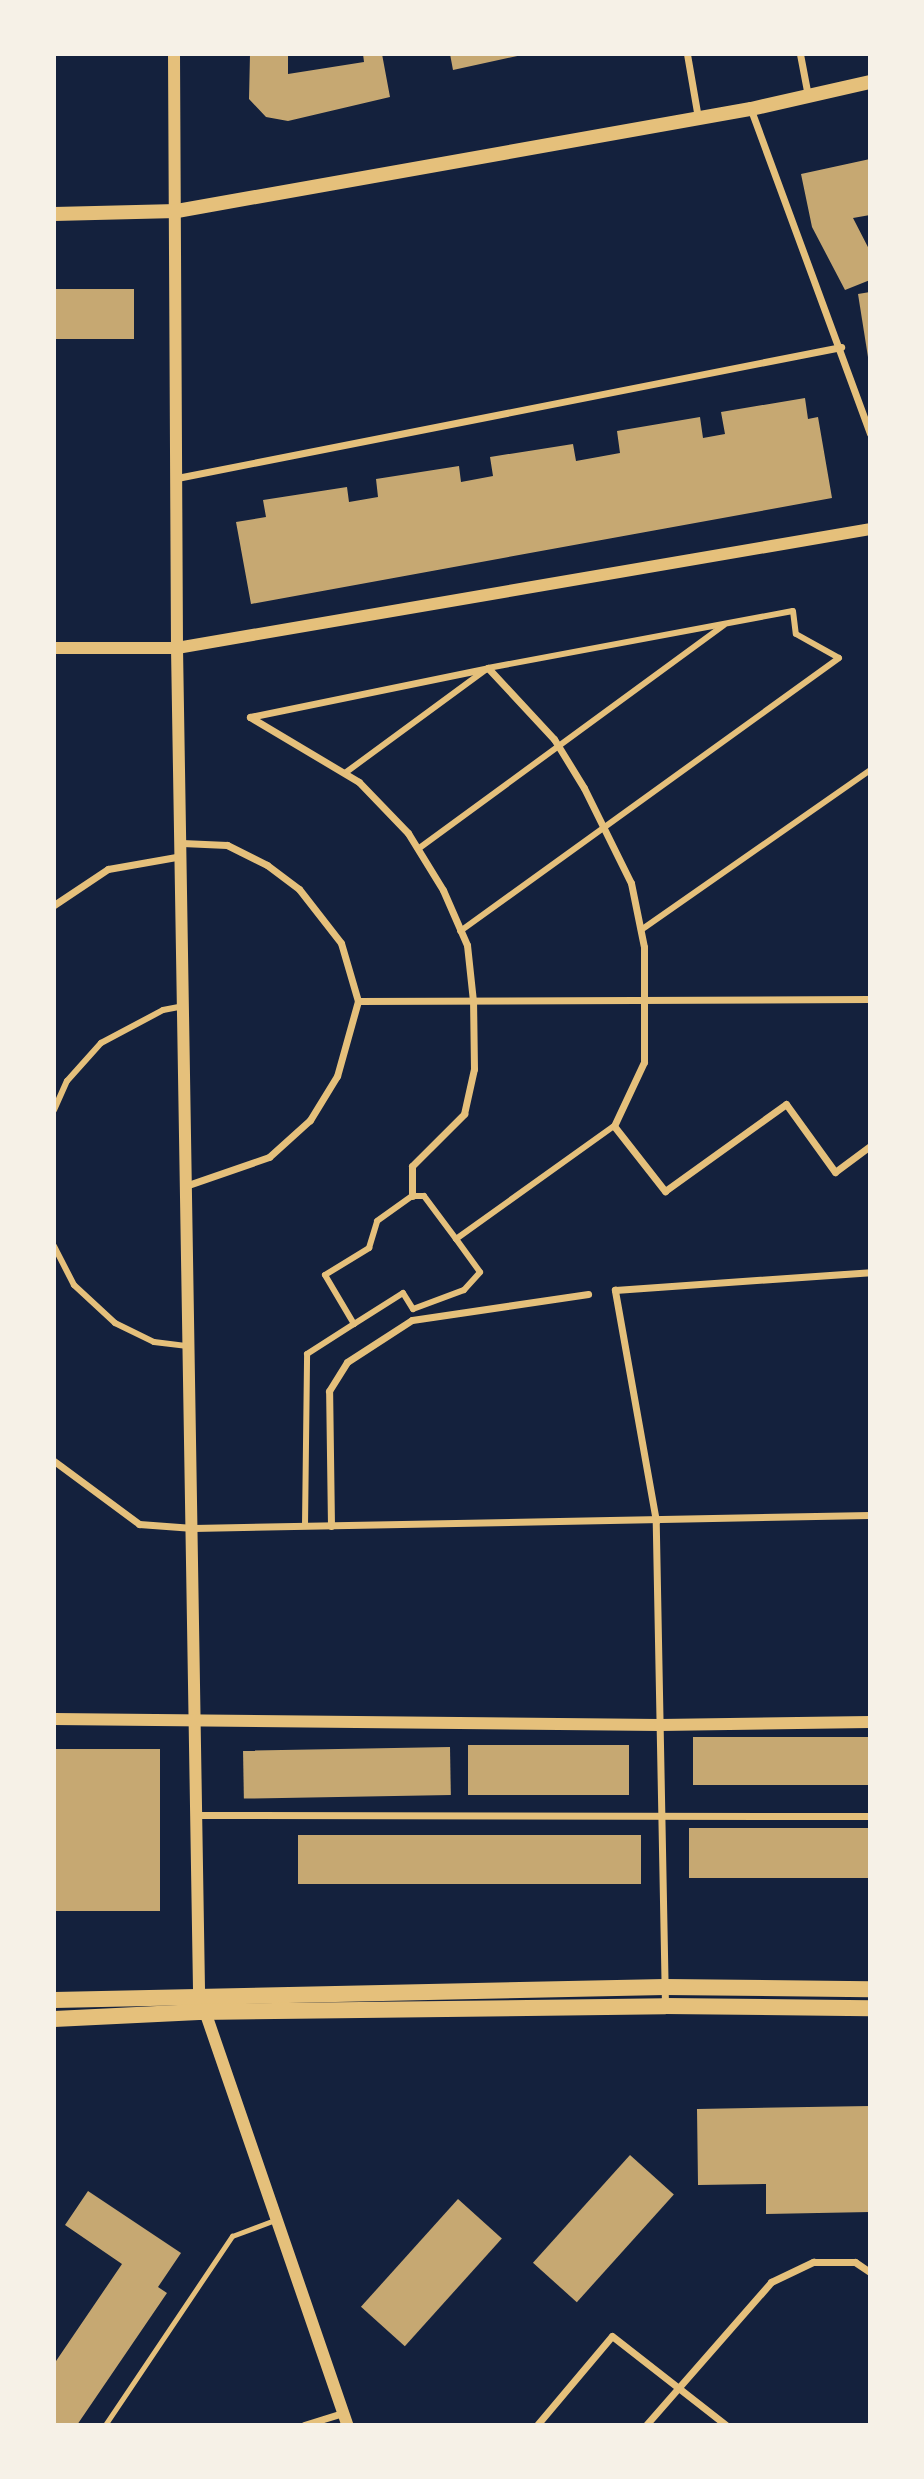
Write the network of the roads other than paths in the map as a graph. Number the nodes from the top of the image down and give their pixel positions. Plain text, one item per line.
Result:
1 (174, 54) edge
2 (687, 54) edge
3 (800, 54) edge
4 (870, 82) edge
5 (808, 96) junction
6 (751, 109) junction
7 (698, 118) junction
8 (177, 211) junction
9 (54, 214) edge
10 (841, 347) junction
11 (870, 434) edge
12 (177, 478) junction
13 (870, 529) edge
14 (727, 623) junction
15 (54, 648) edge
16 (177, 648) junction
17 (488, 668) junction
18 (558, 747) junction
19 (870, 770) edge
20 (345, 773) junction
21 (604, 826) junction
22 (418, 849) junction
23 (182, 850) junction
24 (54, 905) edge
25 (641, 930) junction
26 (460, 931) junction
27 (870, 999) edge
28 (643, 1000) junction
29 (358, 1001) junction
30 (473, 1001) junction
31 (185, 1005) junction
32 (54, 1110) edge
33 (614, 1126) junction
34 (870, 1146) edge
35 (188, 1185) junction
36 (412, 1196) junction
37 (456, 1239) junction
38 (54, 1245) edge
39 (870, 1272) edge
40 (589, 1294) dead end
41 (354, 1324) junction
42 (190, 1346) junction
43 (54, 1461) edge
44 (870, 1515) edge
45 (656, 1521) junction
46 (305, 1526) junction
47 (331, 1526) junction
48 (193, 1528) junction
49 (195, 1718) junction
50 (54, 1719) edge
51 (870, 1722) edge
52 (660, 1725) junction
53 (196, 1815) junction
54 (662, 1816) junction
55 (870, 1816) edge
56 (665, 1987) junction
57 (870, 1989) edge
58 (199, 1994) junction
59 (54, 2000) edge
60 (665, 2006) junction
61 (870, 2008) edge
62 (205, 2012) junction
63 (54, 2019) edge
64 (276, 2219) junction
65 (870, 2272) edge
66 (679, 2387) junction
67 (345, 2419) edge
68 (105, 2425) edge
69 (304, 2425) edge
70 (537, 2425) edge
71 (646, 2425) edge
72 (726, 2425) edge

1 - 8 street
2 - 7 street
3 - 5 street
4 - 5 main road
5 - 6 main road
6 - 7 main road
6 - 10 street
7 - 8 main road
8 - 9 main road
8 - 12 street
10 - 11 street
10 - 12 street
12 - 16 street
13 - 16 street
14 - 17 street
14 - 18 street
14 - 21 street
15 - 16 street
16 - 23 street
17 - 18 street
17 - 20 street
17 - 20 street
18 - 21 street
18 - 22 street
19 - 25 street
20 - 22 street
21 - 25 street
21 - 26 street
22 - 26 street
23 - 24 street
23 - 29 street
23 - 31 street
25 - 28 street
26 - 30 street
27 - 28 street
28 - 30 street
28 - 33 street
29 - 30 street
29 - 35 street
30 - 36 street
31 - 32 street
31 - 35 street
33 - 34 street
33 - 37 street
35 - 42 street
36 - 37 street
36 - 41 street
37 - 41 street
38 - 42 street
39 - 45 street
40 - 47 street
41 - 46 street
42 - 48 street
43 - 48 street
44 - 45 street
45 - 47 street
45 - 52 street
46 - 47 street
46 - 48 street
48 - 49 street
49 - 50 street
49 - 52 street
49 - 53 street
51 - 52 street
52 - 54 street
53 - 54 street
53 - 58 street
54 - 55 street
54 - 56 street
56 - 57 main road
56 - 58 main road
56 - 60 street
58 - 59 main road
58 - 62 street
60 - 61 main road
60 - 62 main road
62 - 63 main road
62 - 64 street
64 - 67 street
64 - 68 lane
65 - 66 street
66 - 70 street
66 - 71 street
66 - 72 street
67 - 69 street

